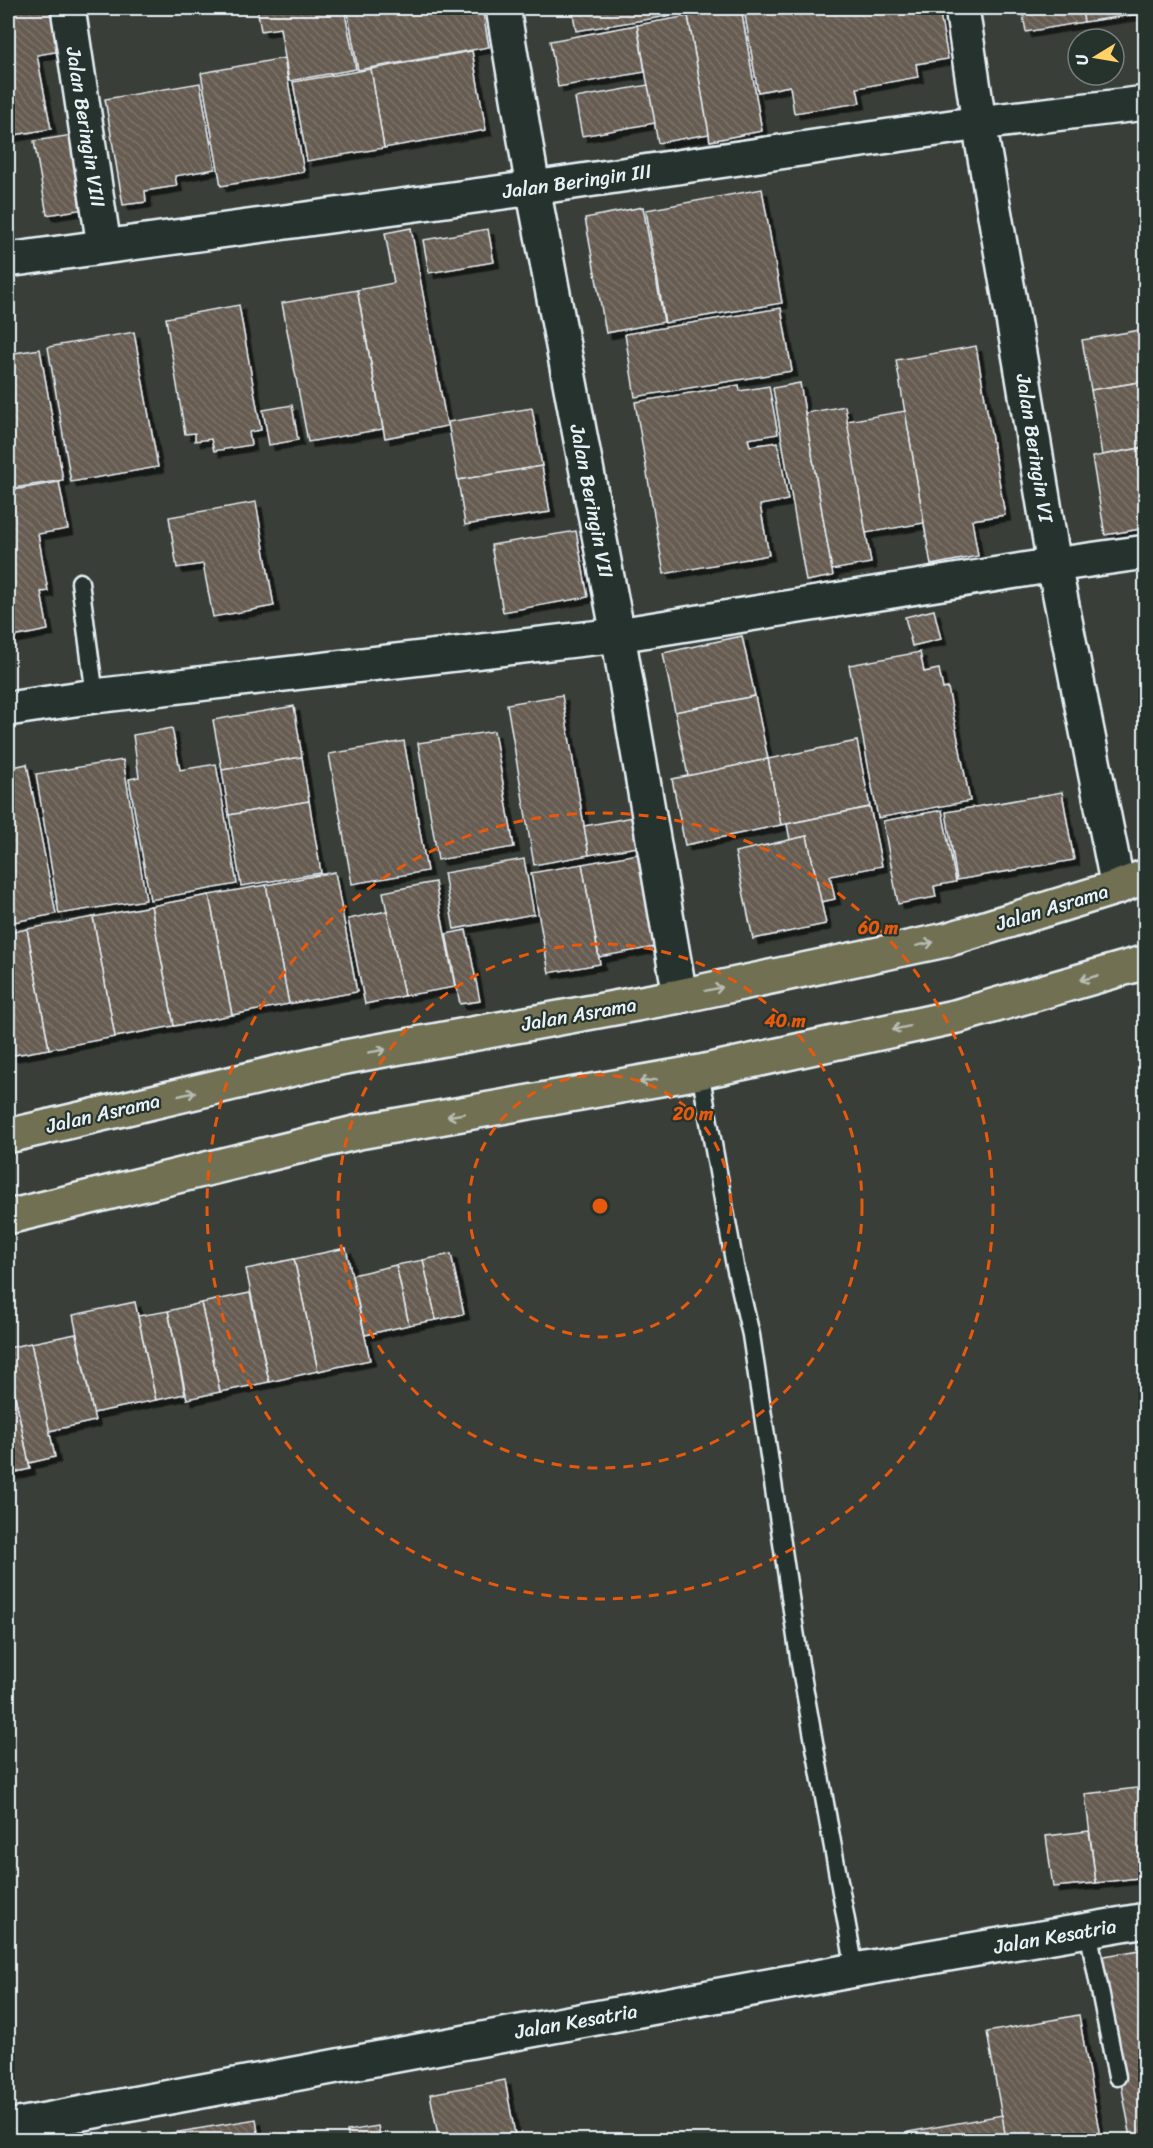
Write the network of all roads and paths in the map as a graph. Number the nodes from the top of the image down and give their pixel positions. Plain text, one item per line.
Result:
1 (68, 8) edge
2 (503, 8) edge
3 (962, 8) edge
4 (1146, 103) edge
5 (979, 123) junction
6 (533, 188) junction
7 (104, 246) junction
8 (8, 260) edge
9 (1146, 552) edge
10 (1053, 565) junction
11 (80, 582) dead end
12 (618, 635) junction
13 (95, 696) junction
14 (8, 709) edge
15 (1132, 881) edge
16 (1146, 962) edge
17 (680, 996) junction
18 (700, 1072) junction
19 (8, 1136) edge
20 (8, 1217) edge
21 (1146, 1920) edge
22 (1088, 1930) junction
23 (855, 1970) junction
24 (1117, 2077) dead end
25 (8, 2127) edge

1 - 7 street, Jalan Beringin VIII
2 - 6 street, Jalan Beringin VII
3 - 5 street, Jalan Beringin VI
4 - 5 street, Jalan Beringin III
5 - 6 street, Jalan Beringin III
5 - 10 street, Jalan Beringin VI
6 - 7 street, Jalan Beringin III
6 - 12 street, Jalan Beringin VII
7 - 8 street, Jalan Beringin III
9 - 10 street
10 - 12 street
10 - 15 street, Jalan Beringin VI
11 - 13 lane
12 - 13 street
12 - 17 street, Jalan Beringin VII
13 - 14 street
17 -> 15 highway, Jalan Asrama
16 -> 18 highway
19 -> 17 highway, Jalan Asrama
18 -> 20 highway
18 - 23 lane
21 - 22 street, Jalan Kesatria
22 - 23 street, Jalan Kesatria
22 - 24 lane
23 - 25 street, Jalan Kesatria

